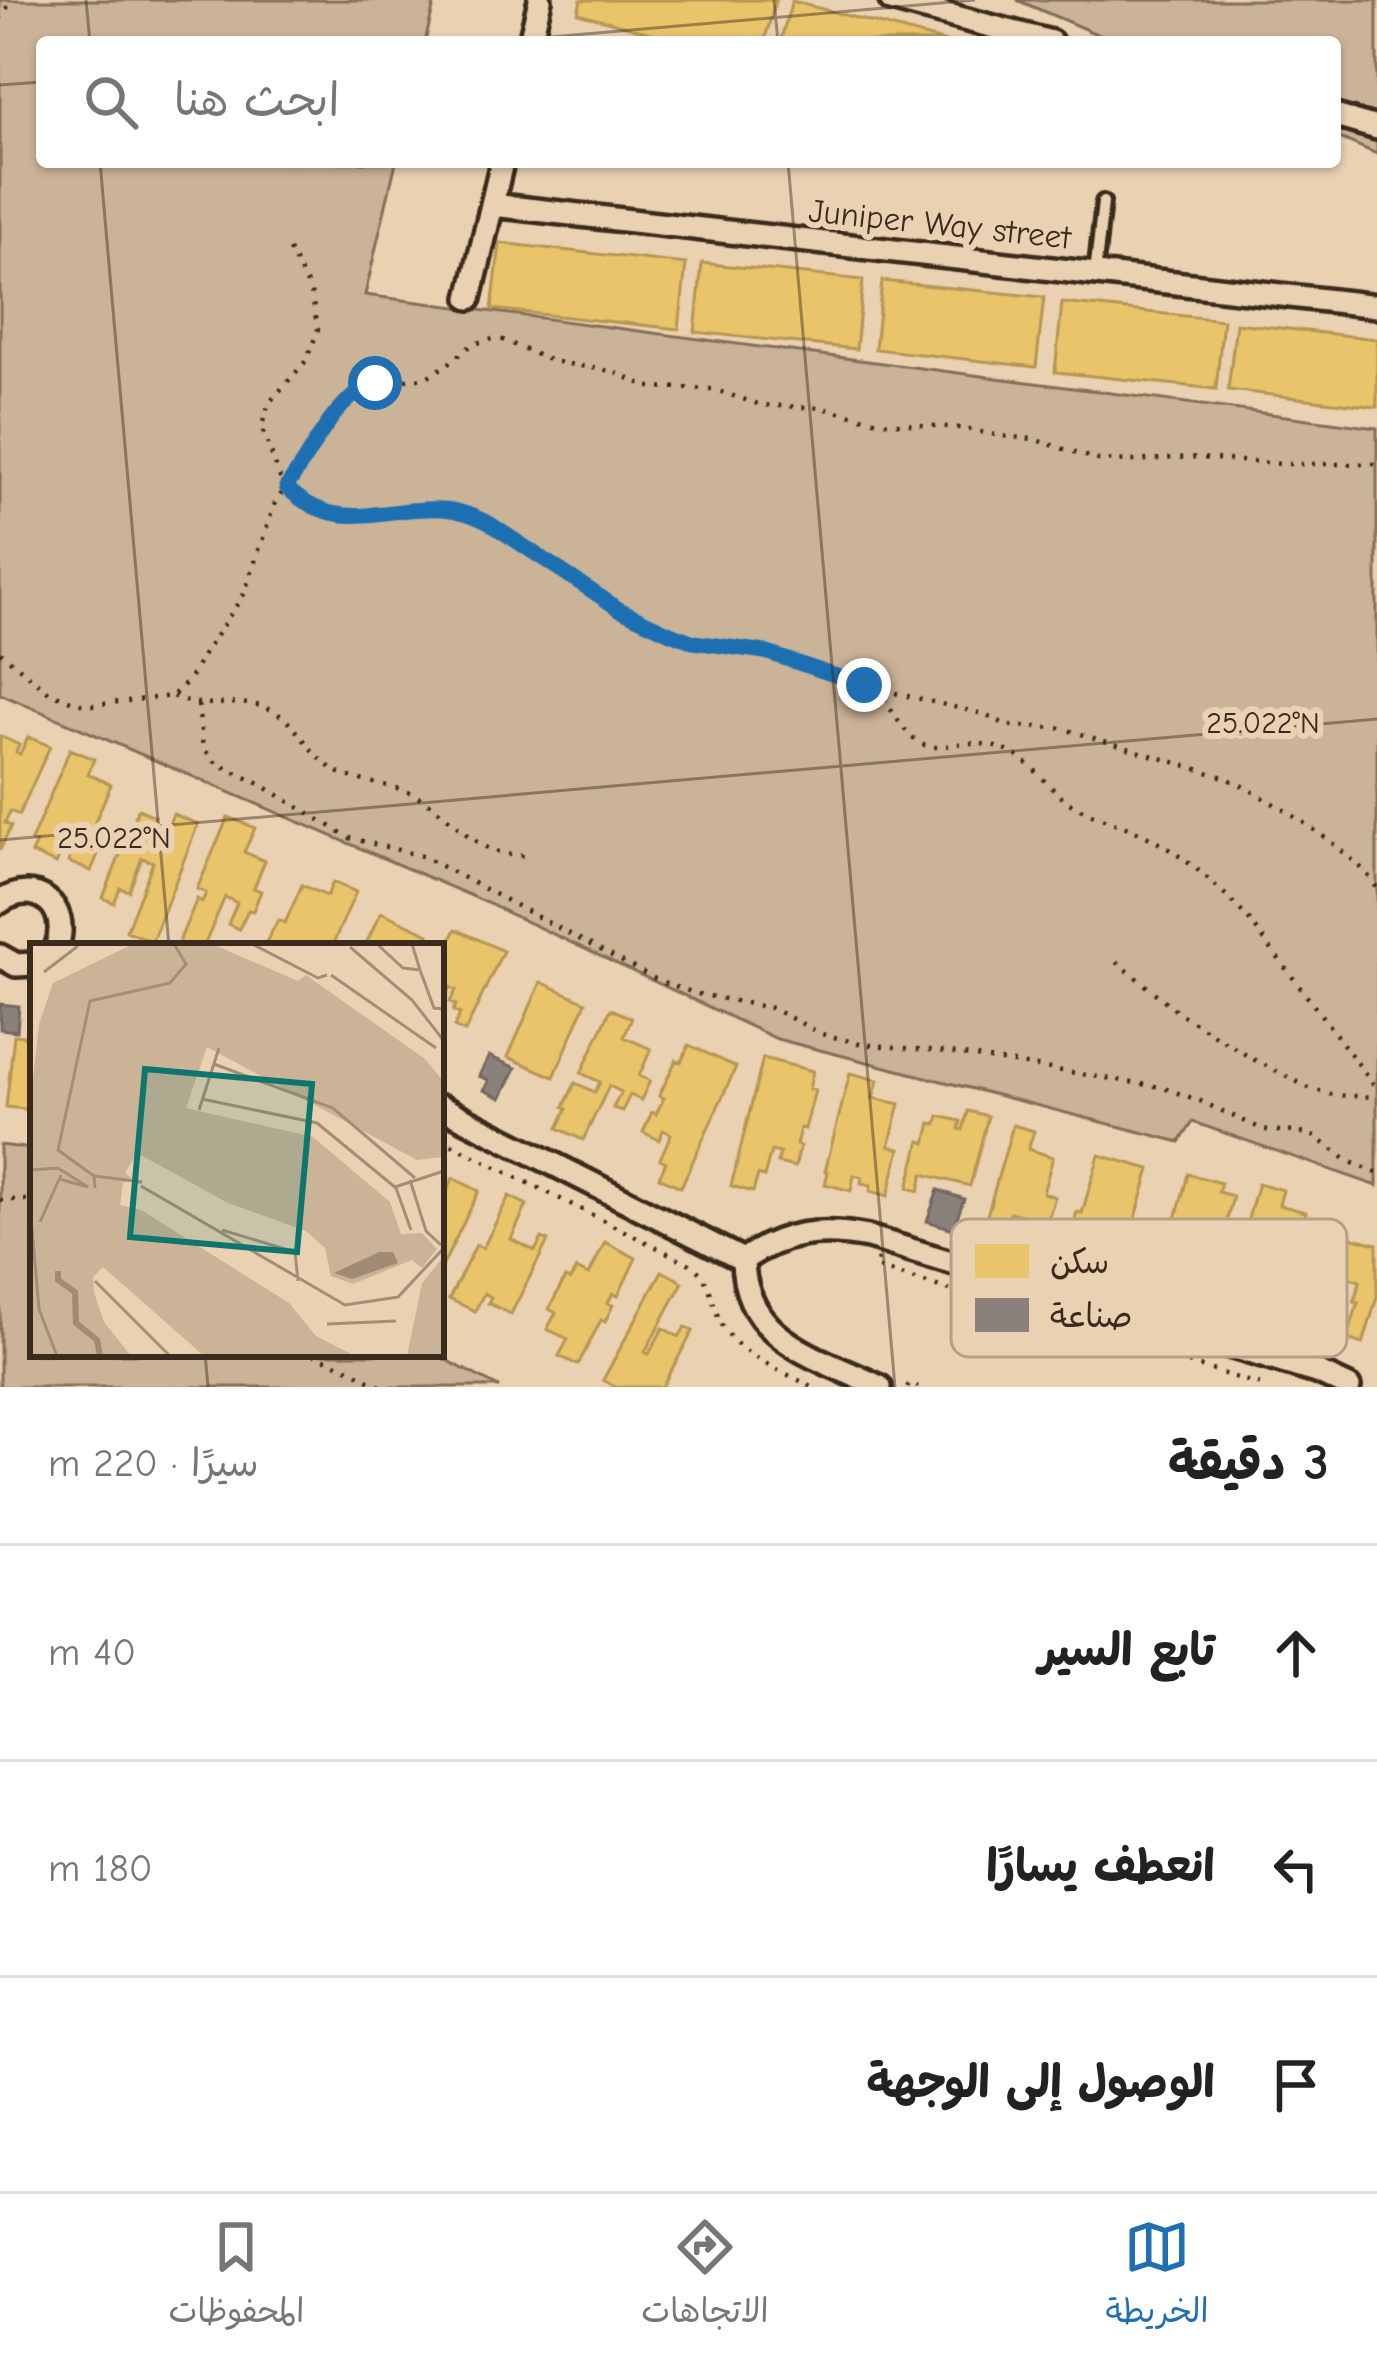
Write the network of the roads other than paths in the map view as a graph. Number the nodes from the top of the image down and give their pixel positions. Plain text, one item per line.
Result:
1 (540, 0) edge
2 (891, 0) edge
3 (531, 36) edge
4 (1028, 36) edge
5 (1341, 118) edge
6 (1377, 128) edge
7 (501, 168) edge
8 (1103, 202) dead end
9 (492, 205) junction
10 (1095, 274) junction
11 (470, 298) dead end
12 (1377, 306) edge
13 (0, 880) edge
14 (10, 897) edge
15 (58, 943) edge
16 (0, 956) edge
17 (30, 964) edge
18 (444, 1109) edge
19 (743, 1260) junction
20 (951, 1262) edge
21 (1268, 1357) edge
22 (880, 1387) edge
23 (1348, 1387) edge

1 - 3 street
2 - 4 street
5 - 6 street
7 - 9 street
8 - 10 lane, Juniper Way street
9 - 10 street, Juniper Way street
9 - 11 street
10 - 12 street, Juniper Way street
13 - 14 street
14 - 15 street
16 - 17 street
18 - 19 street
19 - 20 street
19 - 22 street
21 - 23 street

